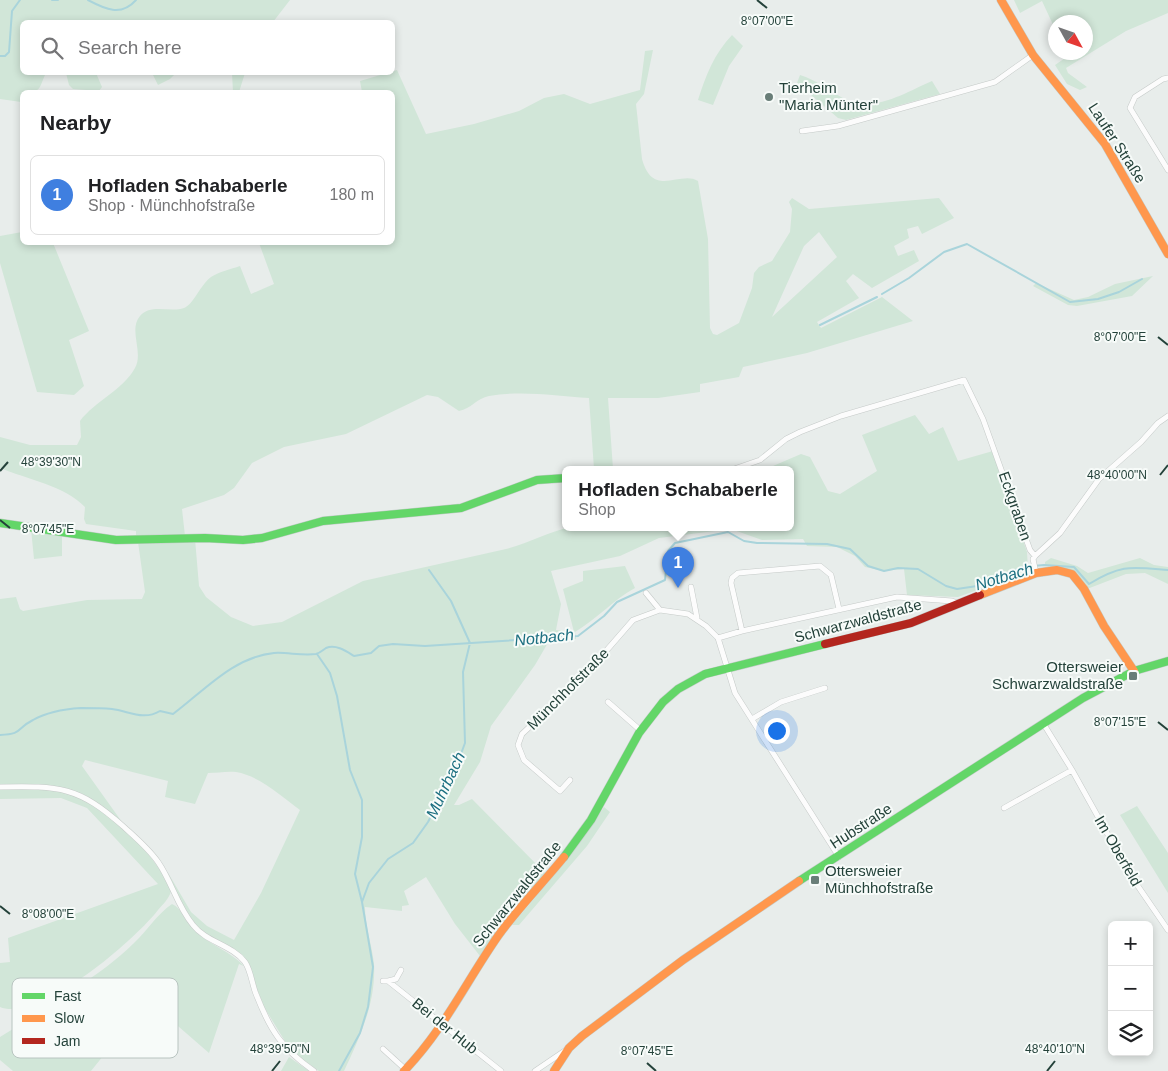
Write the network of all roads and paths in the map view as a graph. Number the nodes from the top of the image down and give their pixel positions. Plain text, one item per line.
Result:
1 (1001, 0) edge
2 (1033, 55) junction
3 (1168, 78) edge
4 (802, 131) dead end
5 (1168, 170) edge
6 (1168, 254) edge
7 (1168, 416) edge
8 (743, 466) edge
9 (562, 478) edge
10 (0, 523) edge
11 (1034, 557) junction
12 (1036, 570) junction
13 (691, 587) dead end
14 (646, 593) dead end
15 (934, 599) junction
16 (960, 604) junction
17 (839, 609) junction
18 (660, 610) junction
19 (933, 615) junction
20 (697, 619) junction
21 (742, 631) junction
22 (718, 638) junction
23 (1168, 661) edge
24 (726, 668) junction
25 (1134, 671) junction
26 (825, 688) dead end
27 (608, 702) dead end
28 (752, 719) junction
29 (1043, 723) junction
30 (640, 730) junction
31 (1072, 770) junction
32 (570, 780) dead end
33 (0, 787) edge
34 (1004, 808) dead end
35 (839, 857) junction
36 (1168, 930) edge
37 (400, 970) dead end
38 (443, 1023) junction
39 (568, 1048) junction
40 (384, 1049) dead end
41 (405, 1070) edge
42 (314, 1071) edge
43 (501, 1071) edge
44 (534, 1071) edge
45 (554, 1071) edge

1 - 2 street, Laufer Straße
2 - 4 street
2 - 6 street, Laufer Straße
3 - 5 street
7 - 11 street
8 - 11 street, Eckgraben
9 - 10 street
11 - 12 street, Eckgraben
12 - 16 street, Schwarzwaldstraße
12 - 25 street, Schwarzwaldstraße
13 - 20 street
14 - 18 street
15 - 16 street
15 - 17 street
15 - 19 street
16 - 19 street, Schwarzwaldstraße
17 - 21 street
17 - 21 street
18 - 20 street, Münchhofstraße
18 - 32 street, Münchhofstraße
19 - 24 street, Schwarzwaldstraße
20 - 22 street, Münchhofstraße
21 - 22 street
22 - 24 street
23 - 25 street, Hubstraße
24 - 28 street
24 - 30 street, Schwarzwaldstraße
25 - 29 street, Hubstraße
26 - 28 street
27 - 30 street
28 - 35 street
29 - 31 street, Im Oberfeld
29 - 35 street, Hubstraße
30 - 38 street, Schwarzwaldstraße
31 - 34 street
31 - 36 street, Im Oberfeld
33 - 42 street
35 - 39 street, Hubstraße
37 - 38 street, Bei der Hub
38 - 41 street, Schwarzwaldstraße
38 - 43 street, Bei der Hub
39 - 44 street, Hubstraße
39 - 45 street
40 - 41 street, Schwarzwaldstraße

